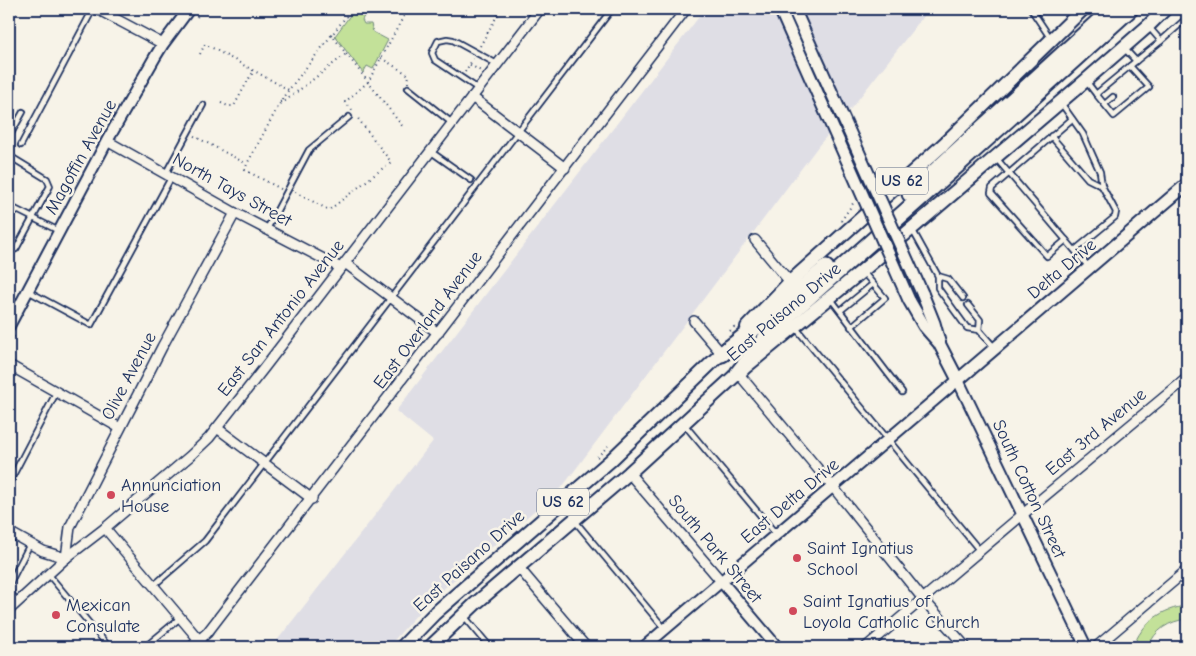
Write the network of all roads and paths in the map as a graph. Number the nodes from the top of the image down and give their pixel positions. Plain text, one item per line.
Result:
1 (95, 9) edge
2 (190, 9) edge
3 (203, 9) edge
4 (352, 9) edge
5 (400, 9) edge
6 (501, 9) edge
7 (540, 9) edge
8 (612, 9) edge
9 (686, 9) edge
10 (780, 9) edge
11 (794, 9) edge
12 (1031, 9) edge
13 (1083, 9) edge
14 (1112, 9) edge
15 (1130, 9) edge
16 (1165, 9) edge
17 (406, 12) junction
18 (412, 13) dead end
19 (1187, 18) edge
20 (195, 19) dead end
21 (1148, 26) junction
22 (331, 34) junction
23 (1051, 40) junction
24 (1162, 41) junction
25 (163, 44) junction
26 (1124, 48) junction
27 (477, 53) junction
28 (200, 54) dead end
29 (346, 54) junction
30 (381, 58) junction
31 (1136, 61) junction
32 (497, 64) junction
33 (470, 65) junction
34 (1130, 66) junction
35 (481, 71) dead end
36 (255, 72) junction
37 (462, 78) junction
38 (1086, 81) junction
39 (368, 82) junction
40 (408, 88) joint
41 (477, 88) junction
42 (289, 90) junction
43 (1096, 94) junction
44 (472, 97) junction
45 (1113, 97) dead end
46 (280, 102) junction
47 (1060, 102) junction
48 (222, 103) dead end
49 (1105, 104) junction
50 (203, 105) dead end
51 (23, 112) dead end
52 (349, 117) dead end
53 (1072, 119) junction
54 (452, 123) junction
55 (403, 127) dead end
56 (518, 132) junction
57 (194, 136) dead end
58 (1051, 136) junction
59 (9, 137) edge
60 (107, 141) junction
61 (21, 145) dead end
62 (430, 151) junction
63 (9, 153) edge
64 (995, 157) junction
65 (247, 164) junction
66 (565, 168) junction
67 (1009, 173) junction
68 (169, 175) junction
69 (471, 180) dead end
70 (1187, 184) edge
71 (1102, 186) junction
72 (281, 189) dead end
73 (294, 191) dead end
74 (9, 206) edge
75 (235, 213) junction
76 (33, 219) junction
77 (911, 228) junction
78 (267, 229) junction
79 (59, 231) junction
80 (755, 240) dead end
81 (1066, 240) junction
82 (1075, 250) junction
83 (9, 252) edge
84 (343, 265) junction
85 (1090, 268) junction
86 (862, 271) junction
87 (938, 276) junction
88 (790, 282) junction
89 (873, 284) junction
90 (28, 291) junction
91 (390, 297) junction
92 (830, 298) junction
93 (963, 298) dead end
94 (968, 305) dead end
95 (840, 310) junction
96 (694, 321) dead end
97 (794, 326) junction
98 (851, 327) junction
99 (13, 328) edge
100 (980, 330) junction
101 (438, 333) junction
102 (940, 345) junction
103 (9, 346) edge
104 (995, 348) junction
105 (722, 354) junction
106 (9, 365) edge
107 (738, 373) junction
108 (1187, 378) edge
109 (958, 380) junction
110 (902, 392) dead end
111 (56, 393) junction
112 (683, 424) junction
113 (120, 428) junction
114 (217, 428) junction
115 (888, 440) junction
116 (264, 463) junction
117 (628, 473) junction
118 (9, 484) edge
119 (833, 486) junction
120 (312, 499) junction
121 (1022, 515) junction
122 (574, 520) junction
123 (105, 528) junction
124 (9, 532) edge
125 (776, 534) junction
126 (30, 544) junction
127 (980, 551) junction
128 (66, 558) junction
129 (519, 568) junction
130 (1187, 570) edge
131 (49, 575) junction
132 (721, 581) junction
133 (9, 584) edge
134 (153, 586) junction
135 (9, 590) edge
136 (924, 599) junction
137 (17, 602) junction
138 (9, 610) edge
139 (463, 615) junction
140 (180, 618) junction
141 (665, 629) junction
142 (9, 642) edge
143 (202, 644) edge
144 (13, 647) edge
145 (109, 647) edge
146 (145, 647) edge
147 (191, 647) edge
148 (402, 647) edge
149 (430, 647) edge
150 (490, 647) edge
151 (586, 647) edge
152 (644, 647) edge
153 (777, 647) edge
154 (868, 647) edge
155 (966, 647) edge
156 (1086, 647) edge
157 (1096, 647) edge

1 - 25 street
1 - 61 lane
2 - 25 street, Magoffin Avenue
3 - 20 path
4 - 22 path
5 - 17 path
6 - 27 path
7 - 32 street, East San Antonio Avenue
8 - 56 lane
9 - 66 street, East Overland Avenue
10 - 102 main road, South Cotton Street, bridge
11 - 102 main road, South Cotton Street, bridge
12 - 23 lane
13 - 23 main road, East Paisano Drive / US 62
14 - 105 highway
15 - 107 highway
16 - 21 main road, East Paisano Drive / US 62
17 - 18 path
17 - 30 path
19 - 24 lane
21 - 24 lane
21 - 26 main road, East Paisano Drive / US 62
22 - 29 path
22 - 42 path
23 - 88 main road, East Paisano Drive / US 62
24 - 31 lane
25 - 60 street, Magoffin Avenue
26 - 31 lane
26 - 38 main road, East Paisano Drive / US 62
27 - 32 lane
27 - 33 path
27 - 37 lane
28 - 36 path
29 - 39 path
29 - 46 path
30 - 39 path
30 - 40 path
31 - 34 lane
32 - 41 street, East San Antonio Avenue
33 - 35 path
33 - 37 path
34 - 43 lane
34 - 49 lane
36 - 42 path
36 - 48 path
37 - 41 lane
38 - 43 lane
38 - 47 main road, East Paisano Drive / US 62
39 - 55 path
39 - 73 path
40 - 54 lane
41 - 44 street, East San Antonio Avenue
42 - 46 path
43 - 49 lane
44 - 54 street, East San Antonio Avenue
44 - 56 street
45 - 49 lane
46 - 65 path
47 - 53 lane
47 - 64 main road, East Paisano Drive / US 62
50 - 68 lane
51 - 59 lane
52 - 78 lane
53 - 58 lane
53 - 71 lane
54 - 62 street, East San Antonio Avenue
56 - 66 street
56 - 91 lane
57 - 65 path
58 - 67 lane
58 - 71 lane
60 - 68 street, North Tays Street
60 - 79 street, Magoffin Avenue
62 - 69 lane
62 - 84 street, East San Antonio Avenue
63 - 76 lane
64 - 67 lane
64 - 77 main road, East Paisano Drive / US 62
65 - 72 path
66 - 101 street, East Overland Avenue
67 - 81 lane
67 - 81 lane
68 - 75 street, North Tays Street
68 - 90 lane
70 - 85 main road, Delta Drive
71 - 82 lane
74 - 76 lane
75 - 78 street, North Tays Street
75 - 113 street, Olive Avenue
76 - 79 lane
76 - 83 lane
77 - 86 main road, East Paisano Drive / US 62
77 - 87 lane
78 - 84 street, North Tays Street
79 - 90 street, Magoffin Avenue
80 - 88 street
81 - 82 lane
82 - 85 lane
84 - 91 street, North Tays Street
84 - 114 street, East San Antonio Avenue
85 - 104 main road, Delta Drive
86 - 89 lane
86 - 92 main road, East Paisano Drive / US 62
87 - 93 lane
87 - 100 lane
88 - 105 main road, East Paisano Drive / US 62
89 - 95 lane
89 - 98 lane
90 - 99 street, Magoffin Avenue
91 - 101 street, North Tays Street
91 - 116 lane
92 - 95 lane
92 - 97 main road, East Paisano Drive / US 62
94 - 100 lane
95 - 98 lane
96 - 105 street
97 - 107 main road, East Paisano Drive / US 62
97 - 115 lane
98 - 110 lane
99 - 103 path
100 - 104 lane
101 - 120 street, East Overland Avenue
102 - 109 main road, South Cotton Street
104 - 109 main road, Delta Drive
105 - 148 main road, East Paisano Drive / US 62
106 - 111 street
107 - 112 main road, East Paisano Drive / US 62
107 - 119 street
108 - 121 street, East 3rd Avenue
109 - 115 street, East Delta Drive
109 - 121 street, South Cotton Street
111 - 113 street
111 - 118 lane
112 - 117 main road, East Paisano Drive / US 62
112 - 125 lane
113 - 128 street, Olive Avenue
114 - 116 street
114 - 123 street, East San Antonio Avenue
115 - 119 street, East Delta Drive
115 - 127 lane
116 - 120 street
116 - 134 lane
117 - 122 main road, East Paisano Drive / US 62
117 - 132 street, South Park Street
119 - 125 street, East Delta Drive
119 - 136 street
120 - 143 street, East Overland Avenue
121 - 127 street, East 3rd Avenue
121 - 156 street, South Cotton Street
122 - 129 main road, East Paisano Drive / US 62
122 - 141 lane
123 - 128 street, East San Antonio Avenue
123 - 134 street
124 - 126 street
125 - 132 street, East Delta Drive
126 - 128 street
126 - 133 lane
127 - 136 street, East 3rd Avenue
128 - 131 street, East San Antonio Avenue
129 - 139 main road, East Paisano Drive / US 62
129 - 151 street
130 - 157 street
131 - 137 street, East San Antonio Avenue
131 - 145 lane
132 - 141 street, East Delta Drive
132 - 153 street, South Park Street
134 - 140 street
135 - 137 lane
136 - 154 street, East 3rd Avenue
136 - 155 street
137 - 138 street, East San Antonio Avenue
139 - 149 main road, East Paisano Drive / US 62
139 - 150 lane
140 - 143 street
140 - 146 lane
141 - 152 street, East Delta Drive
142 - 144 street
143 - 147 street, East Overland Avenue

